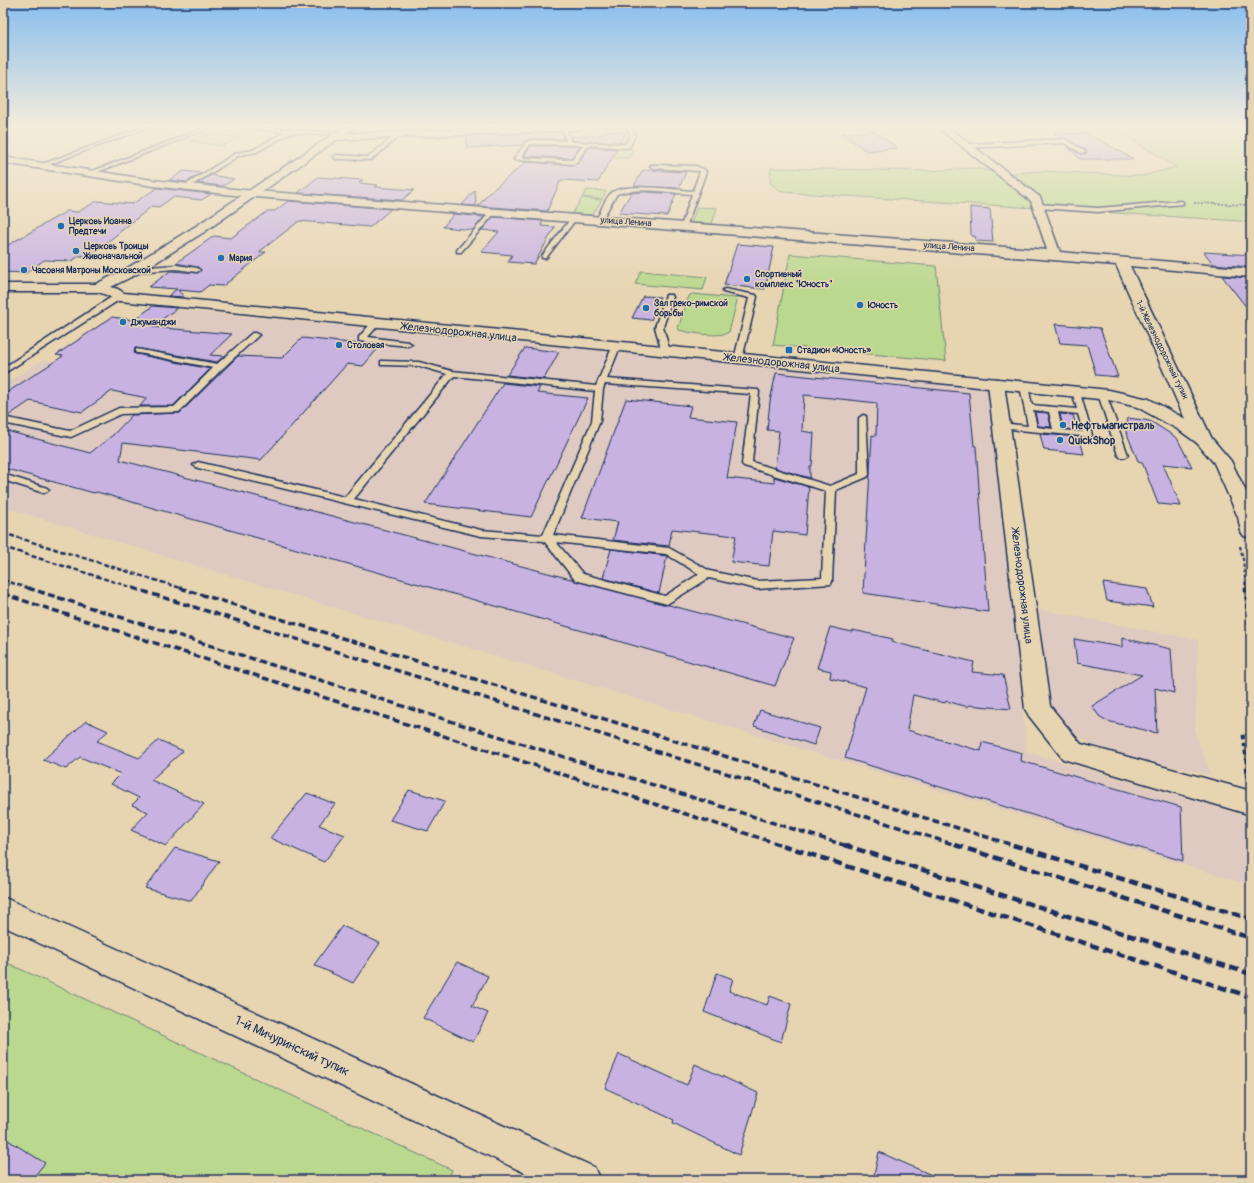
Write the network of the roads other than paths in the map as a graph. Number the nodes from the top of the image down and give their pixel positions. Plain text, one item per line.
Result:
1 (144, 182) edge
2 (193, 182) edge
3 (270, 182) edge
4 (700, 182) edge
5 (1014, 182) edge
6 (184, 188) junction
7 (696, 193) junction
8 (253, 194) junction
9 (1181, 203) road end
10 (1038, 206) junction
11 (493, 212) junction
12 (574, 218) junction
13 (599, 220) junction
14 (684, 226) junction
15 (459, 251) dead end
16 (1056, 255) junction
17 (544, 257) dead end
18 (1121, 261) junction
19 (134, 270) junction
20 (197, 270) dead end
21 (1251, 273) edge
22 (3, 288) edge
23 (98, 288) junction
24 (725, 291) dead end
25 (120, 297) junction
26 (669, 297) dead end
27 (376, 323) junction
28 (255, 335) dead end
29 (408, 344) dead end
30 (616, 347) junction
31 (139, 351) dead end
32 (666, 352) junction
33 (738, 359) junction
34 (384, 363) dead end
35 (219, 366) junction
36 (3, 372) edge
37 (452, 373) junction
38 (996, 384) junction
39 (600, 385) junction
40 (1024, 386) junction
41 (1076, 391) junction
42 (1102, 394) junction
43 (1028, 407) junction
44 (1053, 409) junction
45 (1082, 412) junction
46 (863, 418) dead end
47 (3, 420) edge
48 (1002, 426) junction
49 (1033, 429) junction
50 (1058, 432) junction
51 (1203, 439) junction
52 (1123, 455) dead end
53 (198, 465) dead end
54 (3, 478) edge
55 (831, 489) junction
56 (44, 490) dead end
57 (347, 501) junction
58 (547, 538) junction
59 (1245, 538) edge
60 (707, 574) junction
61 (1250, 795) edge
62 (3, 911) edge
63 (581, 1180) edge

1 - 6 street, улица Ленина
2 - 6 lane
3 - 8 street
4 - 7 lane
5 - 10 street
6 - 8 street, улица Ленина
7 - 13 lane
7 - 14 lane
8 - 11 street, улица Ленина
8 - 19 street
9 - 10 lane
10 - 16 street
11 - 12 street, улица Ленина
11 - 15 lane
12 - 13 street, улица Ленина
12 - 17 lane
13 - 14 street, улица Ленина
14 - 16 street, улица Ленина
16 - 18 street, улица Ленина
18 - 21 street, улица Ленина
18 - 51 street, 1-й Железнодорожный тупик
19 - 20 lane
19 - 23 street
22 - 23 street, Железнодорожная улица
23 - 25 street, Железнодорожная улица
24 - 33 lane
25 - 27 street, Железнодорожная улица
25 - 36 lane
26 - 32 lane
27 - 29 lane
27 - 30 street, Железнодорожная улица
28 - 35 lane
30 - 32 street, Железнодорожная улица
30 - 39 lane
31 - 35 lane
32 - 33 street, Железнодорожная улица
33 - 38 street, Железнодорожная улица
34 - 37 lane
35 - 47 lane
37 - 39 lane
37 - 57 lane
38 - 40 street
38 - 48 street, Железнодорожная улица
39 - 55 lane
39 - 58 lane
40 - 41 street
40 - 43 lane
41 - 42 street
41 - 45 lane
42 - 51 street
42 - 52 lane
43 - 44 lane
43 - 49 lane
44 - 45 lane
44 - 50 lane
45 - 50 lane
46 - 55 lane
48 - 49 lane
48 - 61 street, Железнодорожная улица
49 - 50 lane
51 - 59 street
53 - 57 lane
54 - 56 lane
55 - 60 lane
57 - 58 lane
58 - 60 lane
58 - 60 lane
62 - 63 street, 1-й Мичуринский тупик

